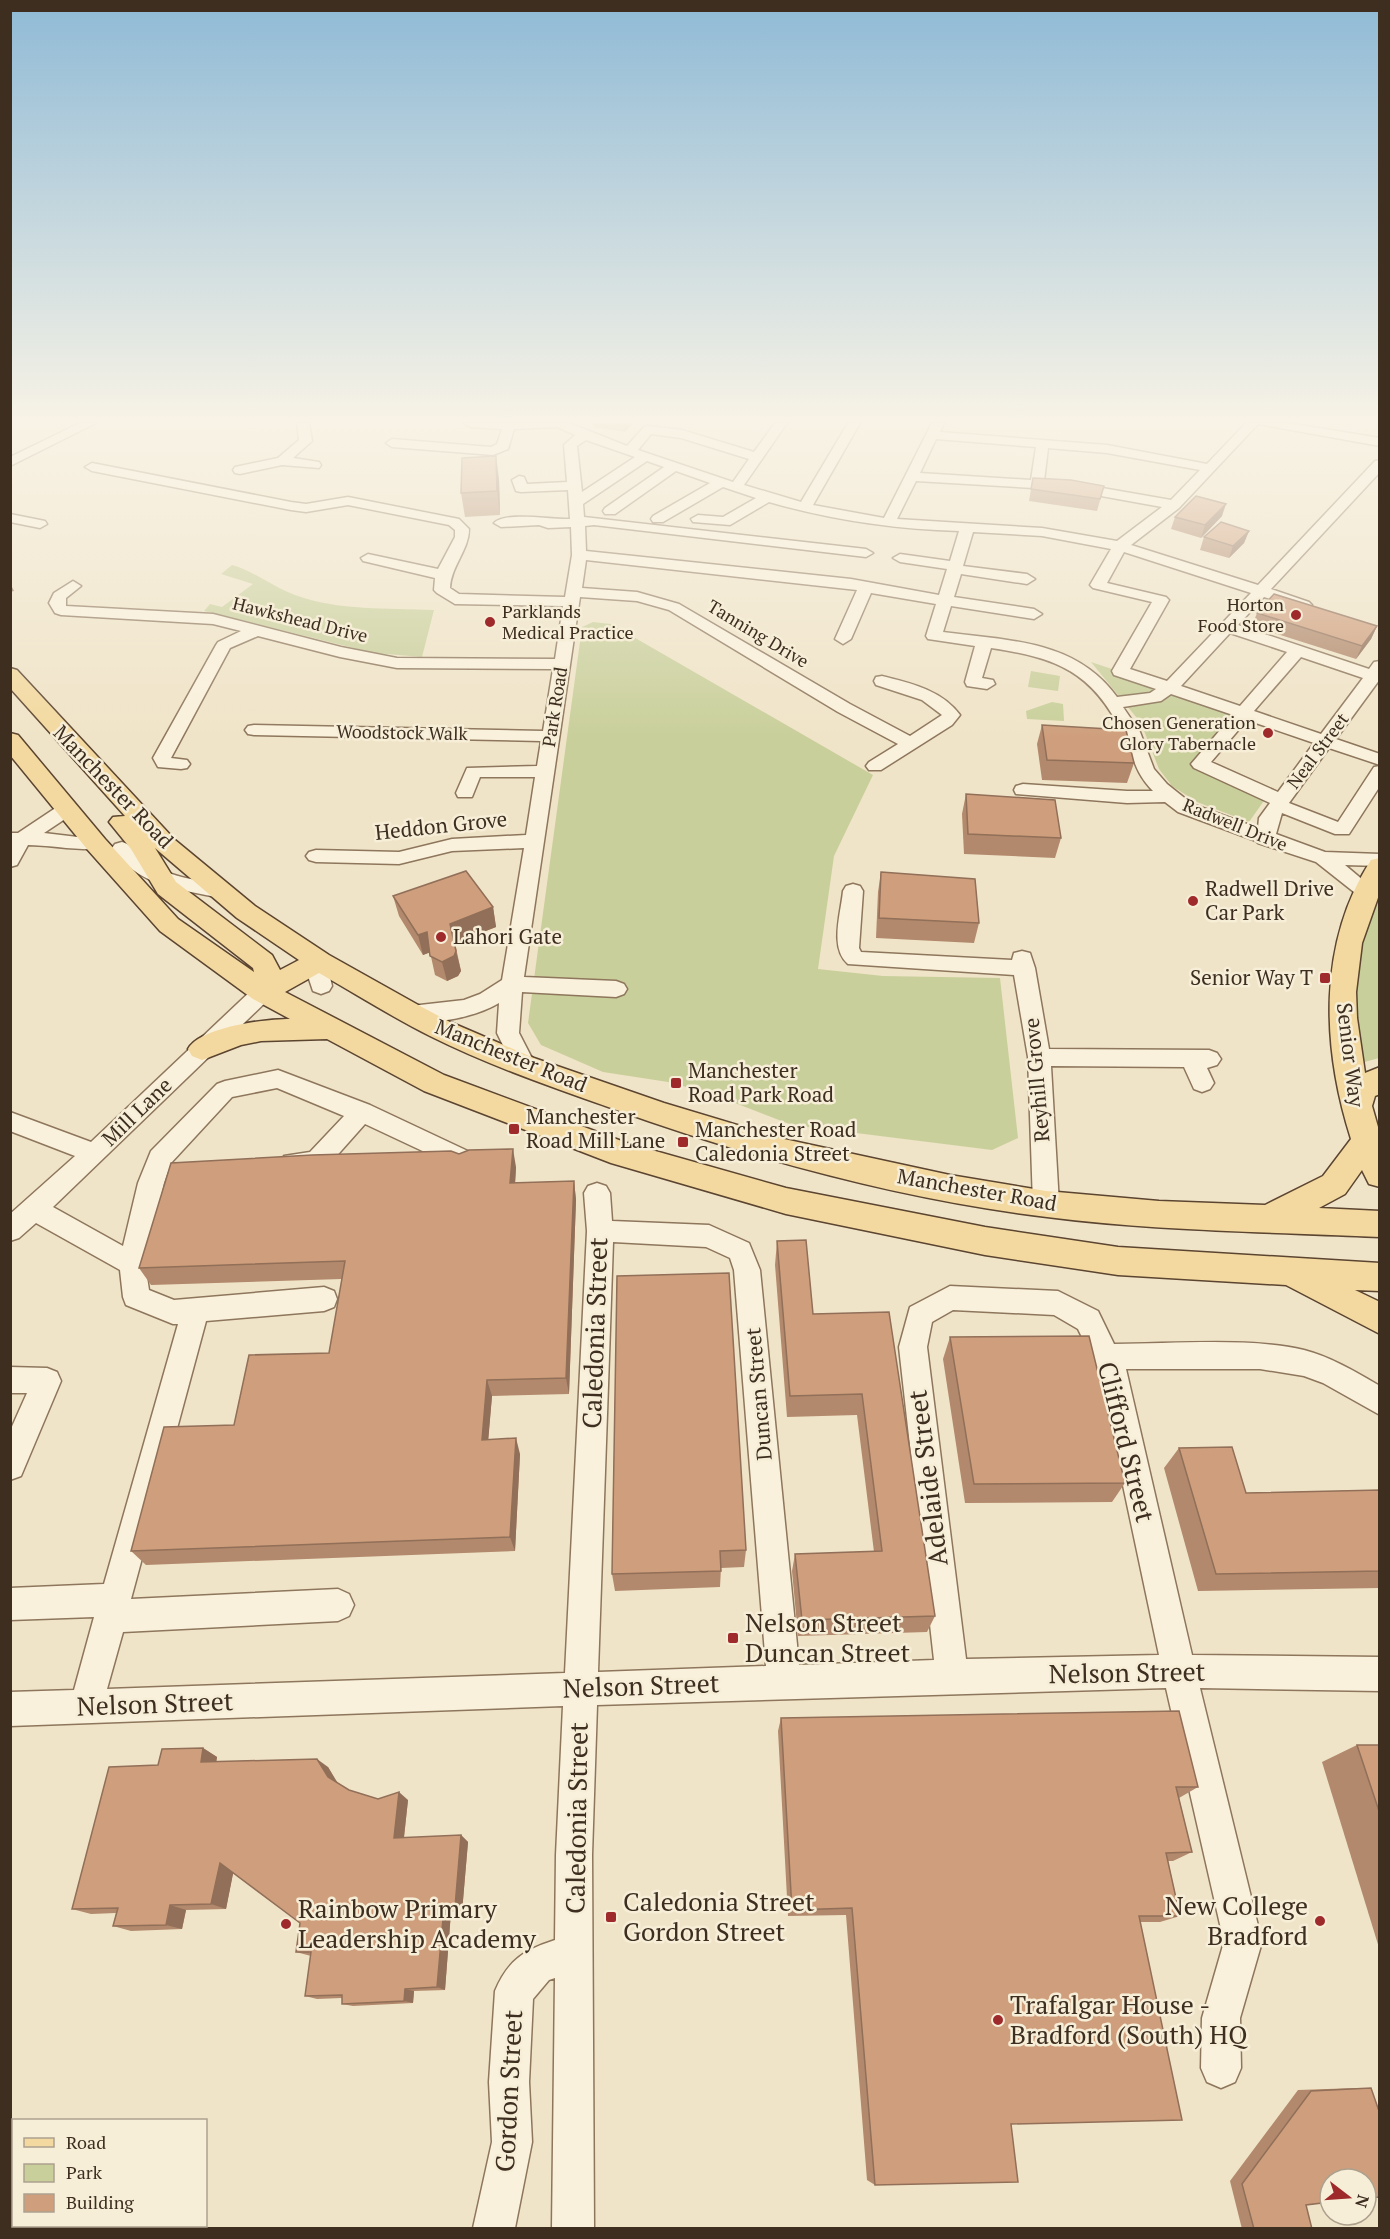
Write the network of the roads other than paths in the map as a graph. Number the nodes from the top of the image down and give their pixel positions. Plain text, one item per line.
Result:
1 (459, 527) edge
2 (578, 527) edge
3 (650, 527) edge
4 (832, 527) edge
5 (882, 527) edge
6 (962, 527) edge
7 (968, 527) edge
8 (990, 527) edge
9 (1144, 527) edge
10 (1321, 527) edge
11 (1120, 546) junction
12 (868, 553) junction
13 (579, 555) junction
14 (368, 558) dead end
15 (900, 558) dead end
16 (955, 567) junction
17 (443, 575) junction
18 (1027, 579) dead end
19 (72, 586) dead end
20 (1261, 592) junction
21 (573, 597) junction
22 (945, 601) junction
23 (1313, 608) edge
24 (1034, 614) dead end
25 (1228, 627) junction
26 (257, 630) junction
27 (843, 639) dead end
28 (984, 644) junction
29 (1297, 651) junction
30 (561, 664) junction
31 (1376, 671) edge
32 (10, 674) edge
33 (882, 681) dead end
34 (987, 684) dead end
35 (1171, 687) junction
36 (1113, 703) junction
37 (1244, 712) junction
38 (254, 730) dead end
39 (550, 736) junction
40 (10, 741) edge
41 (1326, 741) junction
42 (911, 744) junction
43 (1380, 760) edge
44 (181, 764) dead end
45 (875, 766) dead end
46 (545, 771) junction
47 (1380, 771) edge
48 (101, 774) junction
49 (1023, 790) dead end
50 (465, 793) dead end
51 (1170, 796) junction
52 (1279, 803) junction
53 (67, 809) junction
54 (16, 839) edge
55 (1265, 839) junction
56 (534, 842) junction
57 (96, 844) junction
58 (122, 848) dead end
59 (316, 856) dead end
60 (1323, 858) junction
61 (1380, 860) edge
62 (10, 861) edge
63 (1380, 866) edge
64 (158, 877) junction
65 (221, 891) junction
66 (853, 891) dead end
67 (1366, 891) junction
68 (321, 974) junction
69 (512, 984) junction
70 (616, 989) dead end
71 (263, 992) junction
72 (410, 1013) junction
73 (331, 1031) junction
74 (202, 1049) junction
75 (1039, 1057) junction
76 (524, 1066) junction
77 (1380, 1078) edge
78 (1202, 1083) dead end
79 (1356, 1109) junction
80 (362, 1112) junction
81 (10, 1121) edge
82 (1365, 1142) junction
83 (94, 1153) junction
84 (464, 1160) edge
85 (273, 1164) edge
86 (1380, 1175) edge
87 (597, 1193) dead end
88 (1046, 1204) junction
89 (34, 1209) junction
90 (1269, 1219) junction
91 (1380, 1224) edge
92 (10, 1230) edge
93 (600, 1232) junction
94 (132, 1264) junction
95 (1287, 1272) junction
96 (1380, 1277) edge
97 (950, 1298) joint
98 (324, 1299) dead end
99 (195, 1310) junction
100 (1380, 1319) edge
101 (1106, 1357) junction
102 (10, 1380) edge
103 (1380, 1402) edge
104 (10, 1466) edge
105 (10, 1605) edge
106 (338, 1605) dead end
107 (113, 1608) junction
108 (1179, 1671) junction
109 (1380, 1674) edge
110 (952, 1676) junction
111 (784, 1682) junction
112 (580, 1689) junction
113 (86, 1706) junction
114 (10, 1709) edge
115 (575, 1952) junction
116 (1221, 2068) dead end
117 (494, 2229) edge
118 (573, 2229) edge

1 - 17 street
2 - 13 street, Park Road
3 - 12 street
4 - 12 street
5 - 12 street
6 - 12 street
7 - 16 street
8 - 11 street
9 - 11 street
10 - 20 street
11 - 20 street
11 - 35 street
12 - 13 street
12 - 22 street
12 - 27 street
13 - 21 street, Park Road
14 - 17 street
15 - 16 street
16 - 18 street
16 - 22 street
17 - 21 street, Tanning Drive
19 - 26 street, Hawkshead Drive
20 - 23 street
20 - 25 street
21 - 30 street, Park Road
21 - 42 street, Tanning Drive
22 - 24 street
22 - 28 street, Radwell Drive
25 - 29 street
25 - 35 street
26 - 30 street, Hawkshead Drive
26 - 44 street
28 - 34 street
28 - 36 street, Radwell Drive
29 - 31 street
29 - 37 street
30 - 39 street, Park Road
31 - 41 street, Neal Street
32 - 48 main road, Manchester Road
33 - 42 street
35 - 36 street
35 - 37 street
36 - 51 street, Radwell Drive
37 - 41 street
37 - 52 street
38 - 39 street, Woodstock Walk
39 - 46 street, Park Road
40 - 53 main road, Manchester Road
41 - 43 street
41 - 52 street, Neal Street
42 - 45 street
46 - 50 street
46 - 56 street, Park Road
47 - 52 street
48 - 64 main road
48 - 65 main road, Manchester Road
49 - 51 street
51 - 55 street, Radwell Drive
52 - 55 street, Neal Street
53 - 54 street
53 - 57 main road, Manchester Road
54 - 57 street
54 - 62 street
55 - 60 street, Radwell Drive
56 - 59 street, Heddon Grove
56 - 69 street, Park Road
57 - 71 main road, Manchester Road
58 - 64 street
60 - 61 street, Radwell Drive
60 - 67 street, Radwell Drive
63 - 67 main road, Senior Way
64 - 65 street
64 - 71 main road
65 - 68 main road, Manchester Road
66 - 75 street, Reyhill Grove
67 - 79 main road, Senior Way
68 - 71 main road
68 - 72 main road, Manchester Road
69 - 70 street
69 - 72 street
69 - 76 street, Park Road
71 - 73 main road, Manchester Road
71 - 74 street, Mill Lane
72 - 76 main road, Manchester Road
73 - 74 main road
73 - 95 main road, Manchester Road
74 - 83 street, Mill Lane
75 - 78 street
75 - 88 street, Reyhill Grove
76 - 88 main road, Manchester Road
77 - 79 main road
79 - 82 main road, Senior Way
80 - 84 street
80 - 85 street
80 - 94 street
81 - 83 street
82 - 86 main road, Senior Way
82 - 90 main road
83 - 89 street, Mill Lane
87 - 93 street, Caledonia Street
88 - 90 main road, Manchester Road
89 - 92 street, Mill Lane
89 - 94 street
90 - 91 main road, Manchester Road
93 - 111 street, Duncan Street
93 - 112 street, Caledonia Street
94 - 99 street
95 - 96 main road, Manchester Road
95 - 100 main road
97 - 101 street, Clifford Street
97 - 110 street, Adelaide Street
98 - 99 street
99 - 107 street
101 - 103 street
101 - 108 street, Clifford Street
102 - 104 street
105 - 107 street
106 - 107 street
107 - 113 street
108 - 109 street, Nelson Street
108 - 110 street, Nelson Street
108 - 116 street, Clifford Street
110 - 111 street, Nelson Street
111 - 112 street, Nelson Street
112 - 113 street, Nelson Street
112 - 115 street, Caledonia Street
113 - 114 street, Nelson Street
115 - 117 street, Gordon Street
115 - 118 street, Caledonia Street

